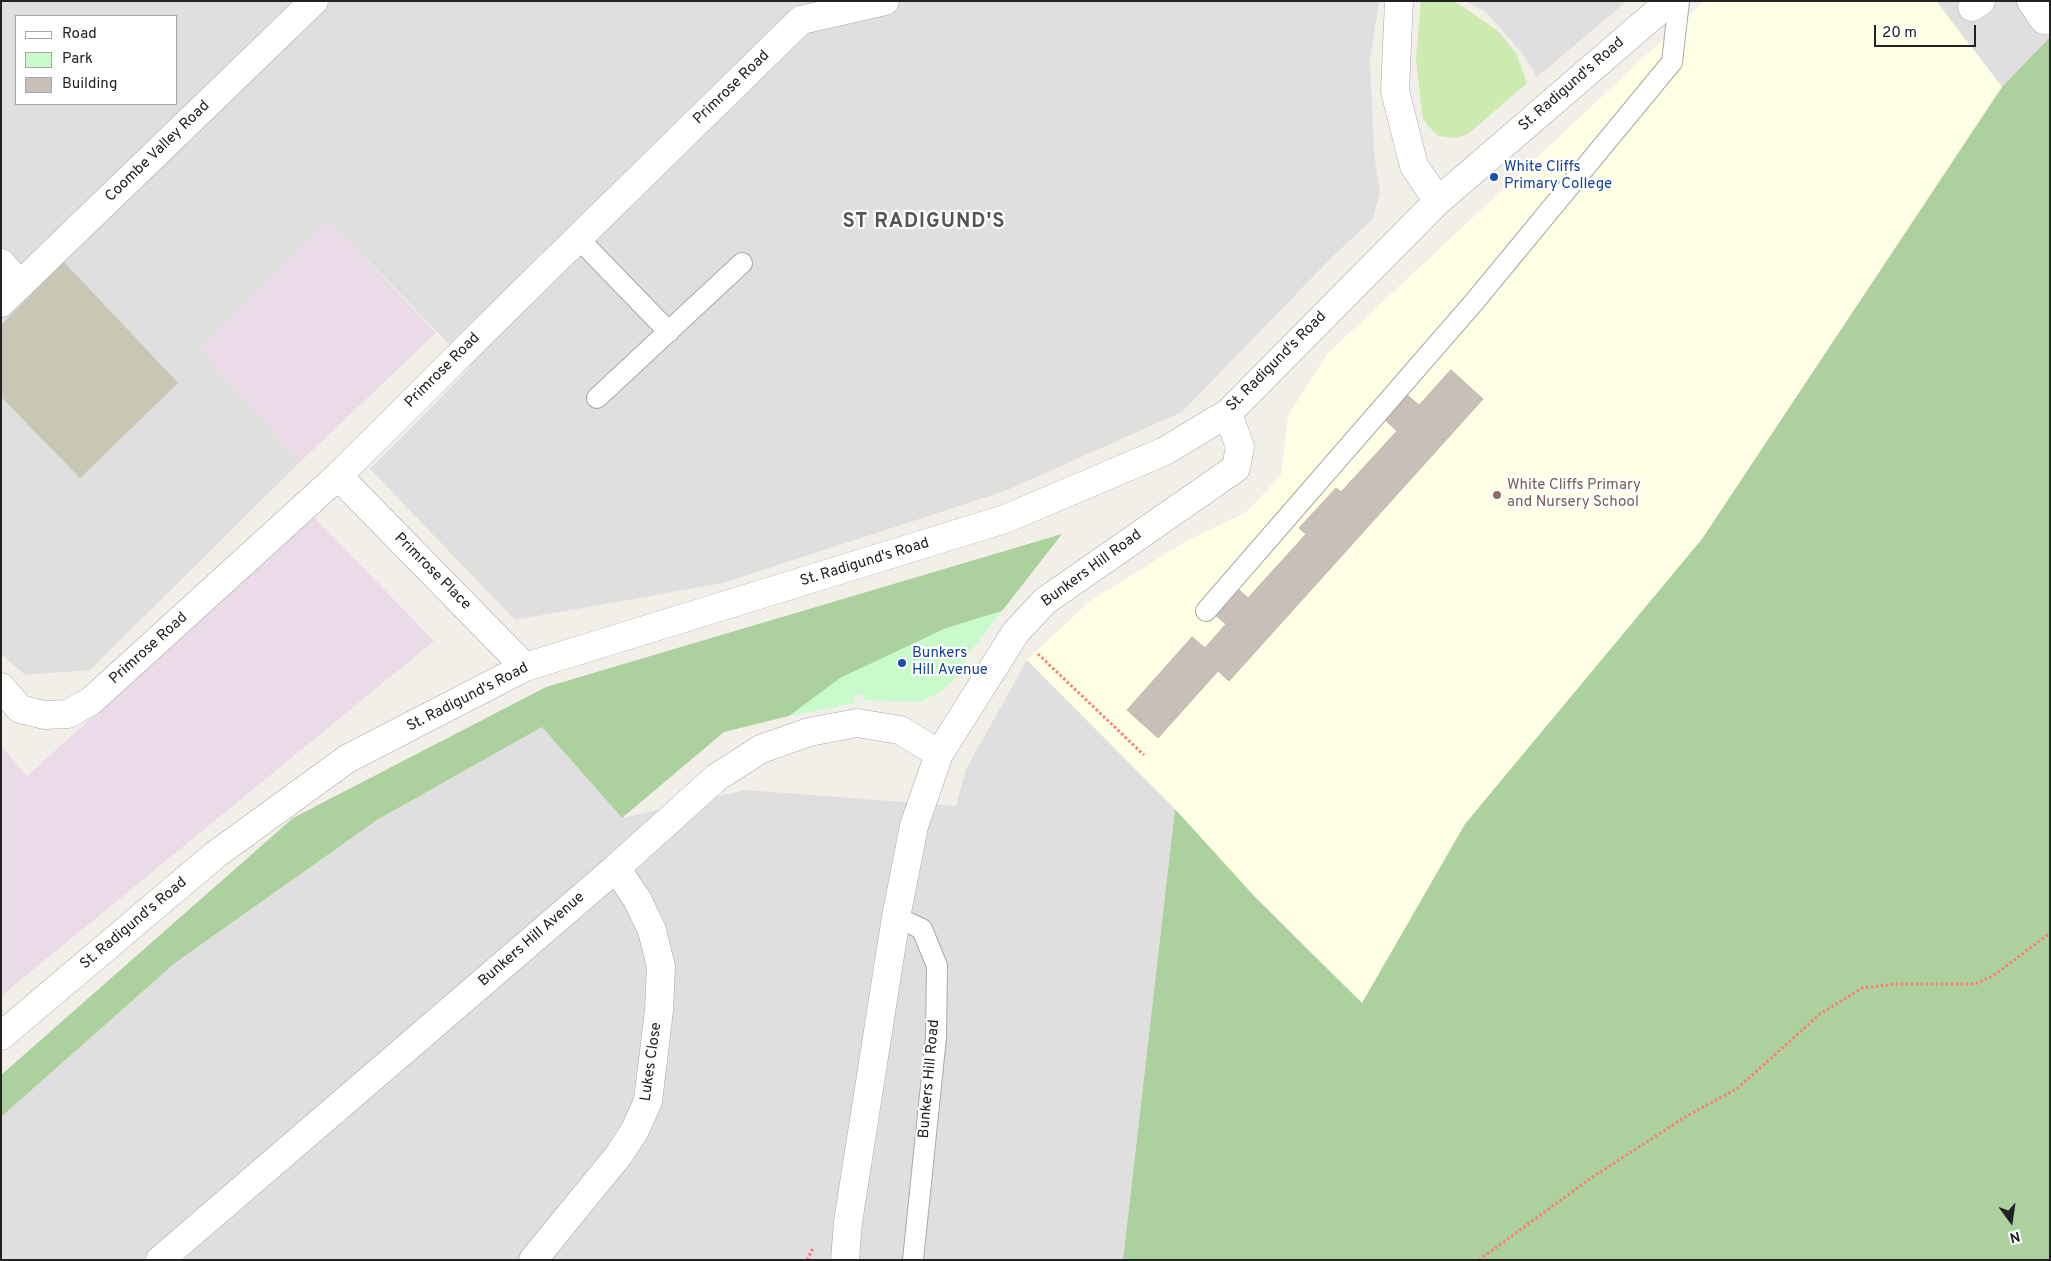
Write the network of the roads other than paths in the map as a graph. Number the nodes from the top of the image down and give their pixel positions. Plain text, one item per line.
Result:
1 (314, 1) edge
2 (820, 1) edge
3 (885, 1) edge
4 (1399, 1) edge
5 (1670, 1) edge
6 (1679, 1) edge
7 (801, 20) junction
8 (1438, 201) junction
9 (578, 238) junction
10 (1, 263) edge
11 (742, 263) dead end
12 (10, 294) edge
13 (669, 332) junction
14 (597, 398) dead end
15 (1228, 413) junction
16 (338, 476) junction
17 (1206, 611) dead end
18 (526, 667) junction
19 (1, 687) edge
20 (939, 754) junction
21 (616, 868) junction
22 (896, 917) junction
23 (1, 1036) edge
24 (162, 1259) edge
25 (533, 1260) edge
26 (844, 1260) edge
27 (913, 1260) edge

1 - 12 street, Coombe Valley Road
2 - 7 lane
3 - 7 street
4 - 8 street
5 - 8 street, St. Radigund's Road
6 - 17 lane
7 - 9 street, Primrose Road
8 - 15 street, St. Radigund's Road
9 - 13 lane
9 - 16 street, Primrose Road
10 - 12 street
11 - 13 lane
13 - 14 lane
15 - 18 street, St. Radigund's Road
15 - 20 street, Bunkers Hill Road
16 - 18 street, Primrose Place
16 - 19 street, Primrose Road
18 - 23 street, St. Radigund's Road
20 - 21 street, Bunkers Hill Avenue
20 - 22 street, Bunkers Hill Road
21 - 24 street, Bunkers Hill Avenue
21 - 25 street, Lukes Close
22 - 26 street, Bunkers Hill Road
22 - 27 lane, Bunkers Hill Road

